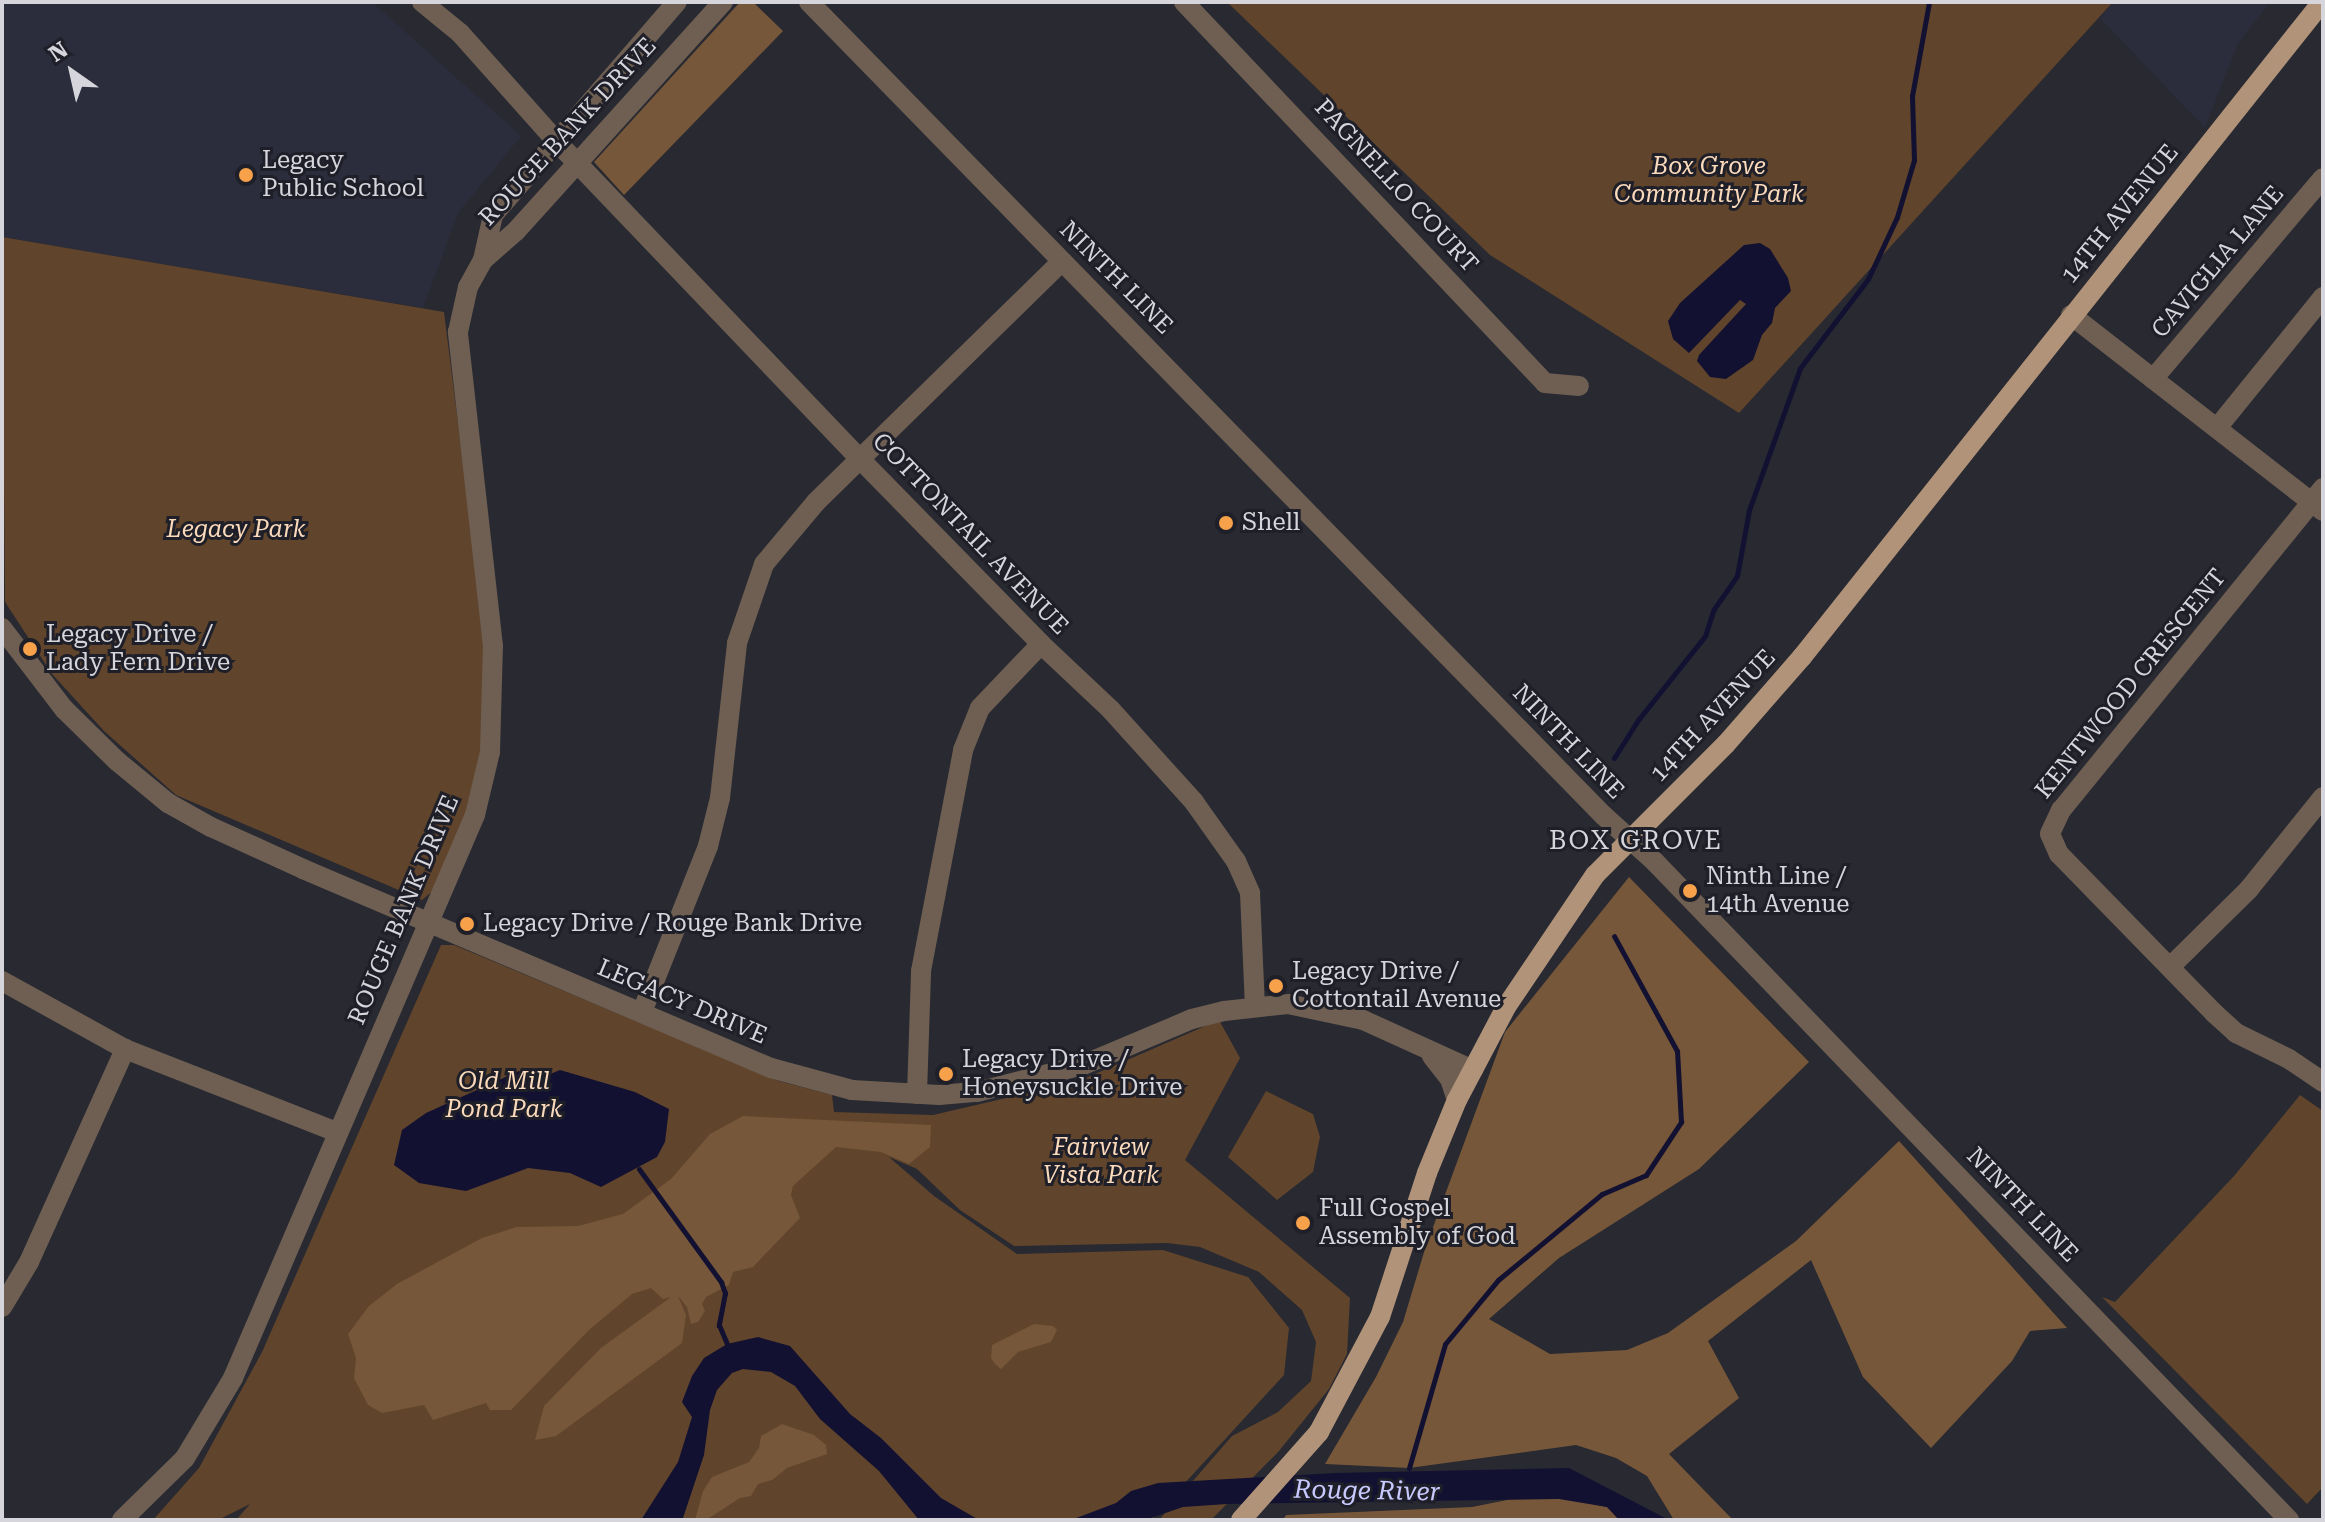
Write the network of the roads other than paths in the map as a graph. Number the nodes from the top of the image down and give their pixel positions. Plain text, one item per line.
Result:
1 (422, 2) edge
2 (677, 2) edge
3 (723, 2) edge
4 (809, 2) edge
5 (1184, 2) edge
6 (2322, 2) edge
7 (557, 142) junction
8 (576, 161) junction
9 (2323, 178) edge
10 (483, 260) junction
11 (1062, 261) junction
12 (2323, 297) edge
13 (2071, 315) junction
14 (2153, 379) junction
15 (1579, 386) dead end
16 (2217, 428) junction
17 (860, 459) junction
18 (2319, 500) edge
19 (2, 628) edge
20 (1041, 644) junction
21 (2323, 797) edge
22 (1630, 839) junction
23 (429, 922) junction
24 (2170, 967) junction
25 (2, 981) edge
26 (1255, 1006) junction
27 (642, 1012) junction
28 (125, 1049) junction
29 (1429, 1053) junction
30 (1473, 1070) junction
31 (2323, 1082) edge
32 (917, 1094) junction
33 (1457, 1100) junction
34 (337, 1132) junction
35 (2, 1307) edge
36 (2287, 1519) edge
37 (122, 1520) edge
38 (1241, 1520) edge

1 - 7 street, COTTONTAIL AVENUE
2 - 7 street, ROUGE BANK DRIVE
3 - 8 street, ROUGE BANK DRIVE
4 - 11 street, NINTH LINE
5 - 15 street, PAGNELLO COURT
6 - 13 main road, 14TH AVENUE
7 - 8 street, COTTONTAIL AVENUE
7 - 10 street, ROUGE BANK DRIVE
8 - 10 street, ROUGE BANK DRIVE
8 - 17 street, COTTONTAIL AVENUE
9 - 14 street, CAVIGLIA LANE
10 - 23 street, ROUGE BANK DRIVE
11 - 17 street
11 - 22 street, NINTH LINE
12 - 16 street
13 - 14 street
13 - 22 main road, 14TH AVENUE
14 - 16 street
16 - 18 street
17 - 20 street, COTTONTAIL AVENUE
17 - 27 street
18 - 24 street, KENTWOOD CRESCENT
19 - 23 street, LEGACY DRIVE
20 - 26 street, COTTONTAIL AVENUE
20 - 32 street
21 - 24 street
22 - 30 main road, 14TH AVENUE
22 - 36 street, NINTH LINE
23 - 27 street, LEGACY DRIVE
23 - 34 street, ROUGE BANK DRIVE
24 - 31 street, KENTWOOD CRESCENT
25 - 28 street
26 - 29 street, LEGACY DRIVE
26 - 32 street, LEGACY DRIVE
27 - 32 street, LEGACY DRIVE
28 - 34 street
28 - 35 street
29 - 30 street, LEGACY DRIVE
29 - 33 street, LEGACY DRIVE
30 - 33 main road, 14TH AVENUE
33 - 38 main road, 14TH AVENUE
34 - 37 street, ROUGE BANK DRIVE

